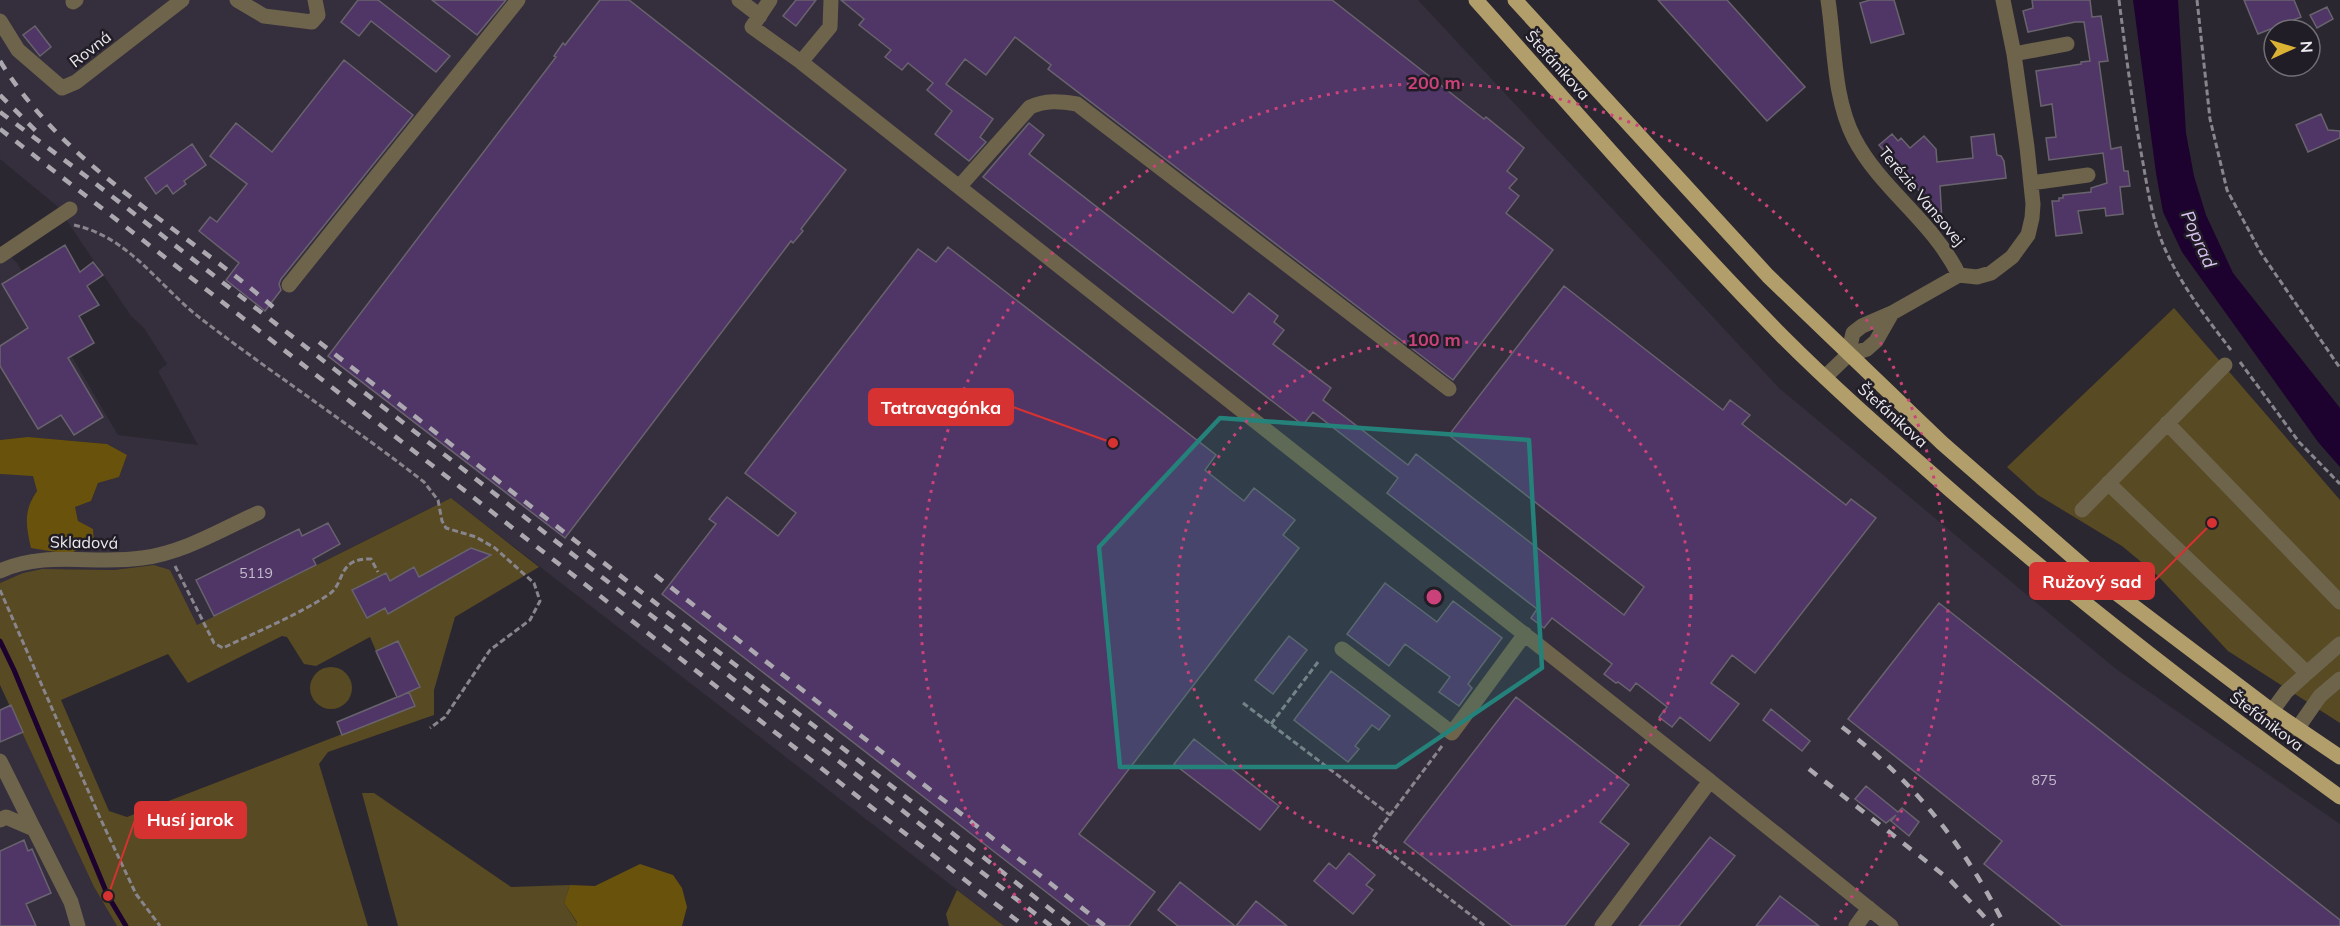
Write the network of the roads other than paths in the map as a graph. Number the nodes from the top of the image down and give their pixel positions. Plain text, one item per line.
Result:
1 (182, 0) edge
2 (237, 0) edge
3 (518, 0) edge
4 (740, 0) edge
5 (770, 0) edge
6 (831, 0) edge
7 (1476, 0) edge
8 (1515, 0) edge
9 (1828, 0) edge
10 (2003, 0) edge
11 (317, 8) edge
12 (760, 16) junction
13 (0, 21) edge
14 (2067, 44) dead end
15 (2014, 54) junction
16 (801, 62) junction
17 (2088, 175) dead end
18 (2031, 183) junction
19 (959, 187) junction
20 (70, 216) road end
21 (0, 256) edge
22 (1959, 275) junction
23 (289, 285) dead end
24 (1848, 355) junction
25 (2225, 365) dead end
26 (1825, 377) junction
27 (1449, 389) dead end
28 (2167, 423) junction
29 (2108, 483) junction
30 (2082, 510) dead end
31 (258, 513) dead end
32 (0, 571) edge
33 (2340, 602) edge
34 (1525, 634) junction
35 (2340, 644) edge
36 (1342, 649) dead end
37 (2307, 673) junction
38 (2340, 679) edge
39 (2272, 711) junction
40 (2297, 729) junction
41 (2340, 757) edge
42 (0, 761) edge
43 (1710, 780) junction
44 (2340, 797) edge
45 (0, 820) edge
46 (34, 829) junction
47 (1869, 908) junction
48 (78, 926) edge
49 (1602, 926) edge
50 (1856, 926) edge
51 (1891, 926) edge

1 - 13 street, Rovná
2 - 11 street
3 - 23 street
4 - 12 street
5 - 12 street
6 - 16 street
7 - 26 main road, Štefánikova
8 - 24 main road, Štefánikova
9 - 22 street, Terézie Vansovej
10 - 15 street
12 - 16 street
14 - 15 street
15 - 18 street
16 - 19 street
17 - 18 street
18 - 22 street
19 - 27 street
19 - 34 street
20 - 21 street
22 - 24 street
24 - 26 street
24 - 39 main road, Štefánikova
25 - 28 street
26 - 44 main road, Štefánikova
28 - 29 street
28 - 33 street
29 - 30 street
29 - 37 street
31 - 32 street, Skladová
34 - 36 street
34 - 43 street
35 - 37 street
37 - 39 street
38 - 40 street
39 - 40 main road, Štefánikova
40 - 41 main road, Štefánikova
42 - 46 street
43 - 47 street
43 - 49 street
45 - 46 street
46 - 48 street
47 - 50 street
47 - 51 street

